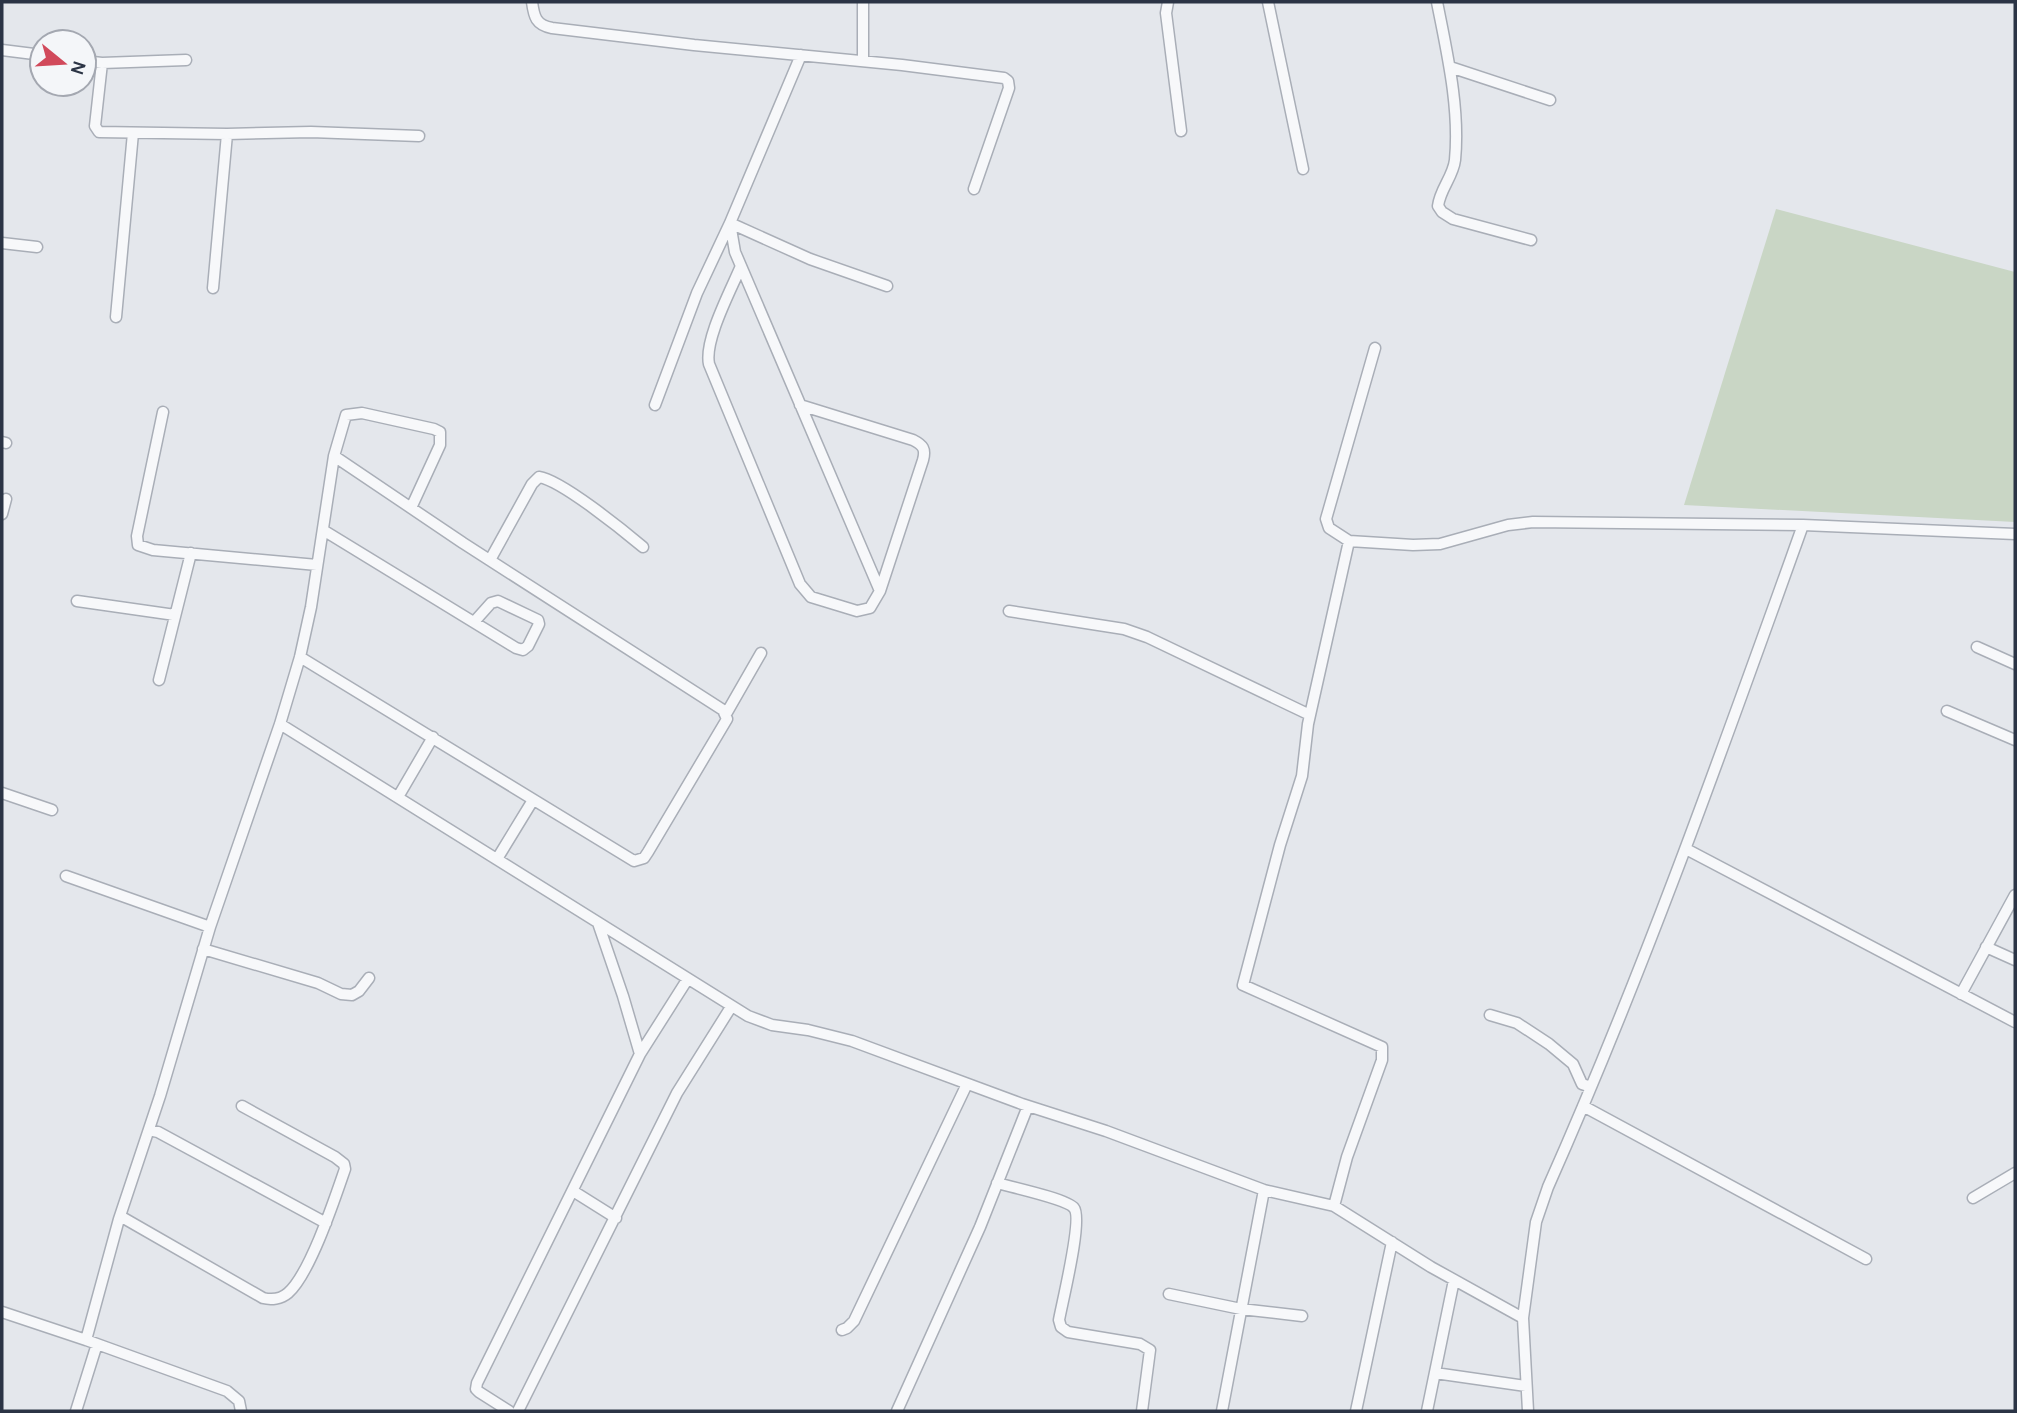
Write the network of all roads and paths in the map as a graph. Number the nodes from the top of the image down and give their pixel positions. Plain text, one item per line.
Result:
1 (531, 2) edge
2 (863, 2) edge
3 (1168, 2) edge
4 (1268, 2) edge
5 (1437, 2) edge
6 (2, 50) edge
7 (28, 53) edge
8 (801, 55) junction
9 (186, 60) dead end
10 (863, 61) junction
11 (98, 63) edge
12 (102, 63) junction
13 (1450, 67) junction
14 (1550, 100) dead end
15 (1181, 131) dead end
16 (133, 133) junction
17 (227, 134) junction
18 (419, 136) dead end
19 (1303, 169) dead end
20 (974, 189) dead end
21 (730, 223) junction
22 (1531, 240) dead end
23 (2, 243) edge
24 (37, 247) dead end
25 (741, 266) junction
26 (887, 286) dead end
27 (213, 288) dead end
28 (116, 317) dead end
29 (1375, 348) dead end
30 (655, 405) dead end
31 (800, 405) junction
32 (163, 412) dead end
33 (334, 456) junction
34 (6, 499) dead end
35 (411, 508) junction
36 (2, 513) edge
37 (1804, 525) junction
38 (323, 530) junction
39 (2015, 534) edge
40 (1349, 541) junction
41 (643, 547) dead end
42 (191, 553) junction
43 (490, 560) junction
44 (317, 565) junction
45 (880, 591) junction
46 (77, 601) dead end
47 (1010, 611) dead end
48 (175, 615) junction
49 (474, 622) junction
50 (1977, 647) dead end
51 (761, 653) dead end
52 (300, 657) junction
53 (2015, 664) edge
54 (159, 680) dead end
55 (1947, 711) dead end
56 (726, 714) junction
57 (1310, 715) junction
58 (280, 724) junction
59 (433, 737) junction
60 (2015, 740) edge
61 (2, 793) edge
62 (398, 797) junction
63 (533, 800) junction
64 (52, 810) dead end
65 (1686, 849) junction
66 (497, 859) junction
67 (66, 876) dead end
68 (2015, 895) edge
69 (598, 923) junction
70 (210, 927) junction
71 (1986, 947) junction
72 (203, 948) junction
73 (2015, 960) edge
74 (369, 978) dead end
75 (687, 980) junction
76 (1961, 993) junction
77 (731, 1007) junction
78 (1490, 1015) dead end
79 (2015, 1022) edge
80 (640, 1054) junction
81 (967, 1084) junction
82 (1591, 1087) junction
83 (1028, 1105) junction
84 (242, 1106) dead end
85 (1583, 1106) junction
86 (149, 1130) junction
87 (2015, 1173) edge
88 (997, 1183) junction
89 (1264, 1190) junction
90 (573, 1191) junction
91 (1973, 1198) dead end
92 (1334, 1206) junction
93 (120, 1216) junction
94 (616, 1218) junction
95 (326, 1223) junction
96 (1392, 1242) junction
97 (1866, 1259) dead end
98 (1454, 1280) junction
99 (1169, 1294) dead end
100 (1241, 1309) junction
101 (2, 1312) edge
102 (1302, 1316) dead end
103 (1523, 1318) junction
104 (842, 1330) dead end
105 (86, 1340) junction
106 (97, 1344) junction
107 (1435, 1373) junction
108 (1526, 1386) junction
109 (76, 1411) edge
110 (241, 1411) edge
111 (509, 1411) edge
112 (518, 1411) edge
113 (897, 1411) edge
114 (1142, 1411) edge
115 (1223, 1411) edge
116 (1356, 1411) edge
117 (1427, 1411) edge
118 (1528, 1411) edge

1 - 8 street
2 - 10 street
3 - 15 street
4 - 19 street
5 - 13 street
6 - 7 street
8 - 10 street
8 - 21 street
9 - 12 street
10 - 20 street
11 - 12 street
12 - 16 street
13 - 14 street
13 - 22 street
16 - 17 street
16 - 28 street
17 - 18 street
17 - 27 street
21 - 25 street
21 - 26 street
21 - 30 street
23 - 24 street
25 - 31 street
25 - 45 street
29 - 40 street
31 - 45 street
31 - 45 street
32 - 42 street
33 - 35 street
33 - 35 street
33 - 38 street
34 - 36 street
35 - 43 street
37 - 39 street
37 - 40 street
37 - 65 street
38 - 44 street
38 - 49 street
40 - 57 street
41 - 43 street
42 - 44 street
42 - 48 street
43 - 56 street
44 - 52 street
46 - 48 street
47 - 57 street
48 - 54 street
49 - 49 street
50 - 53 street
51 - 56 street
52 - 58 street
52 - 59 street
55 - 60 street
56 - 63 street
57 - 92 street
58 - 62 street
58 - 70 street
59 - 62 street
59 - 63 street
61 - 64 street
62 - 66 street
63 - 66 street
65 - 76 street
65 - 82 street
66 - 69 street
67 - 70 street
68 - 71 street
69 - 75 street
69 - 80 street
70 - 72 street
71 - 73 street
71 - 76 street
72 - 74 street
72 - 86 street
75 - 77 street
75 - 80 street
76 - 79 street
77 - 81 street
77 - 94 street
78 - 82 street
80 - 90 street
81 - 83 street
81 - 104 street
82 - 85 street
83 - 88 street
83 - 89 street
84 - 95 street
85 - 97 street
85 - 103 street
86 - 93 street
86 - 95 street
87 - 91 street
88 - 113 street
88 - 114 street
89 - 92 street
89 - 100 street
90 - 94 street
90 - 111 street
92 - 96 street
93 - 95 street
93 - 105 street
94 - 112 street
96 - 98 street
96 - 116 street
98 - 103 street
98 - 107 street
99 - 100 street
100 - 102 street
100 - 115 street
101 - 105 street
103 - 108 street
105 - 106 street
106 - 109 street
106 - 110 street
107 - 108 street
107 - 117 street
108 - 118 street

